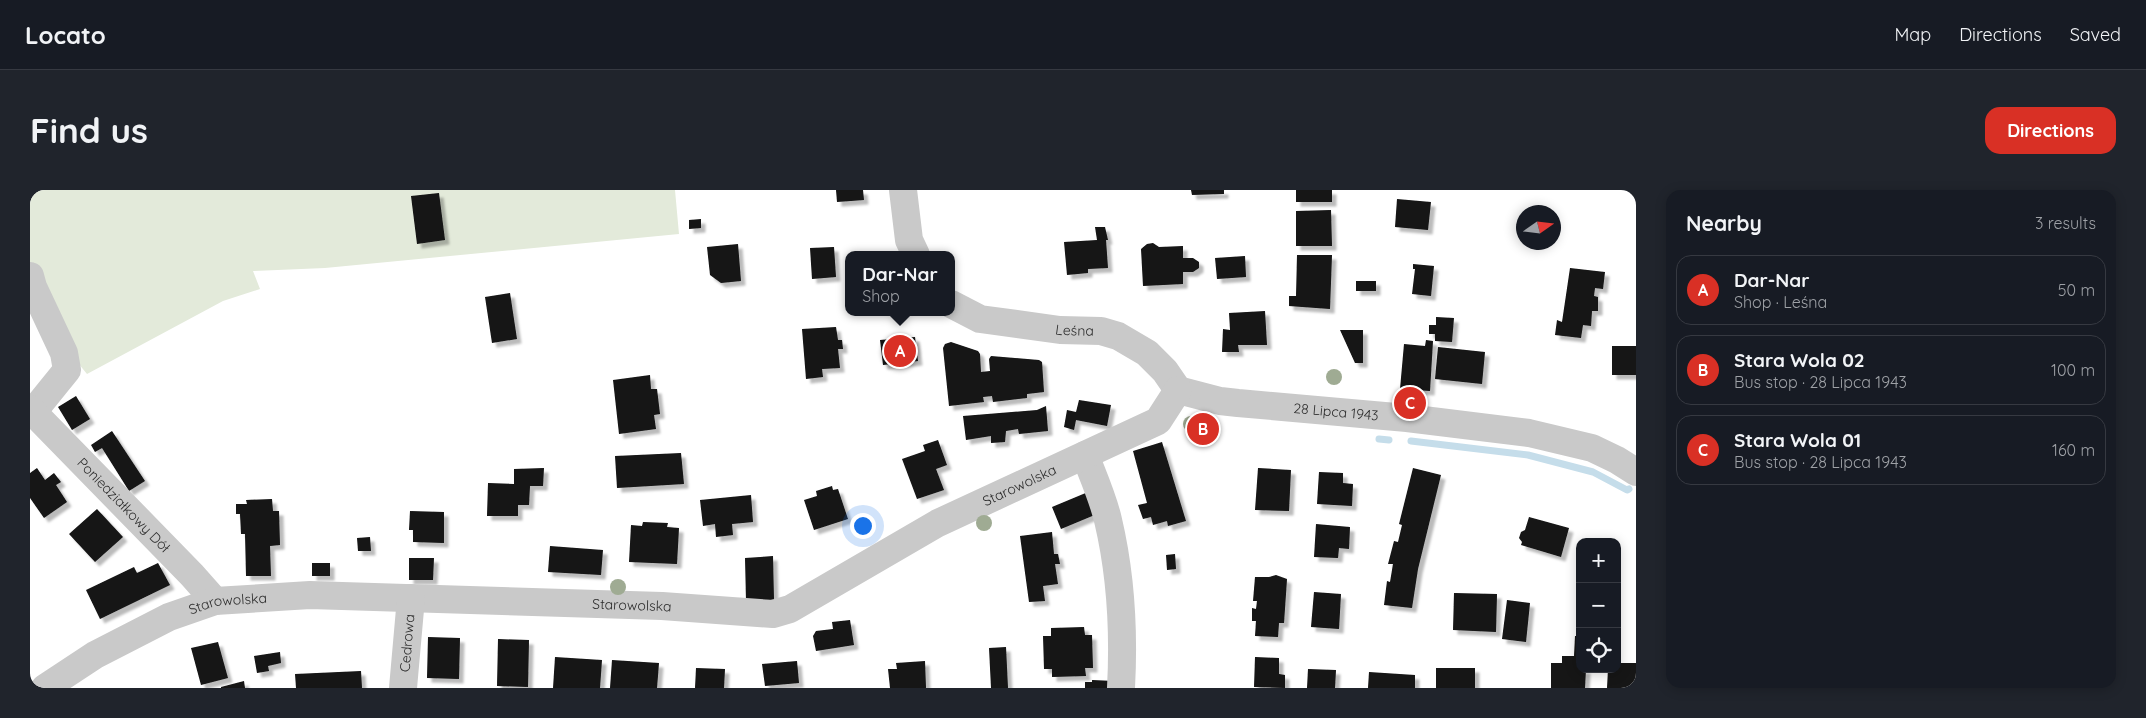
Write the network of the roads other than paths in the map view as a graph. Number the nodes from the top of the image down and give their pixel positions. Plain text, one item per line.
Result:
1 (904, 190) edge
2 (914, 251) edge
3 (30, 276) edge
4 (955, 306) edge
5 (1178, 390) junction
6 (31, 410) edge
7 (1085, 455) junction
8 (1636, 472) edge
9 (411, 598) junction
10 (215, 601) junction
11 (45, 688) edge
12 (403, 688) edge
13 (1121, 688) edge

1 - 2 street
3 - 6 street
4 - 5 street, Leśna
5 - 7 street, Starowolska
5 - 8 street, 28 Lipca 1943
6 - 10 street, Poniedziałkowy Dół
7 - 9 street, Starowolska
7 - 13 street
9 - 10 street, Starowolska
9 - 12 street, Cedrowa
10 - 11 street, Starowolska

